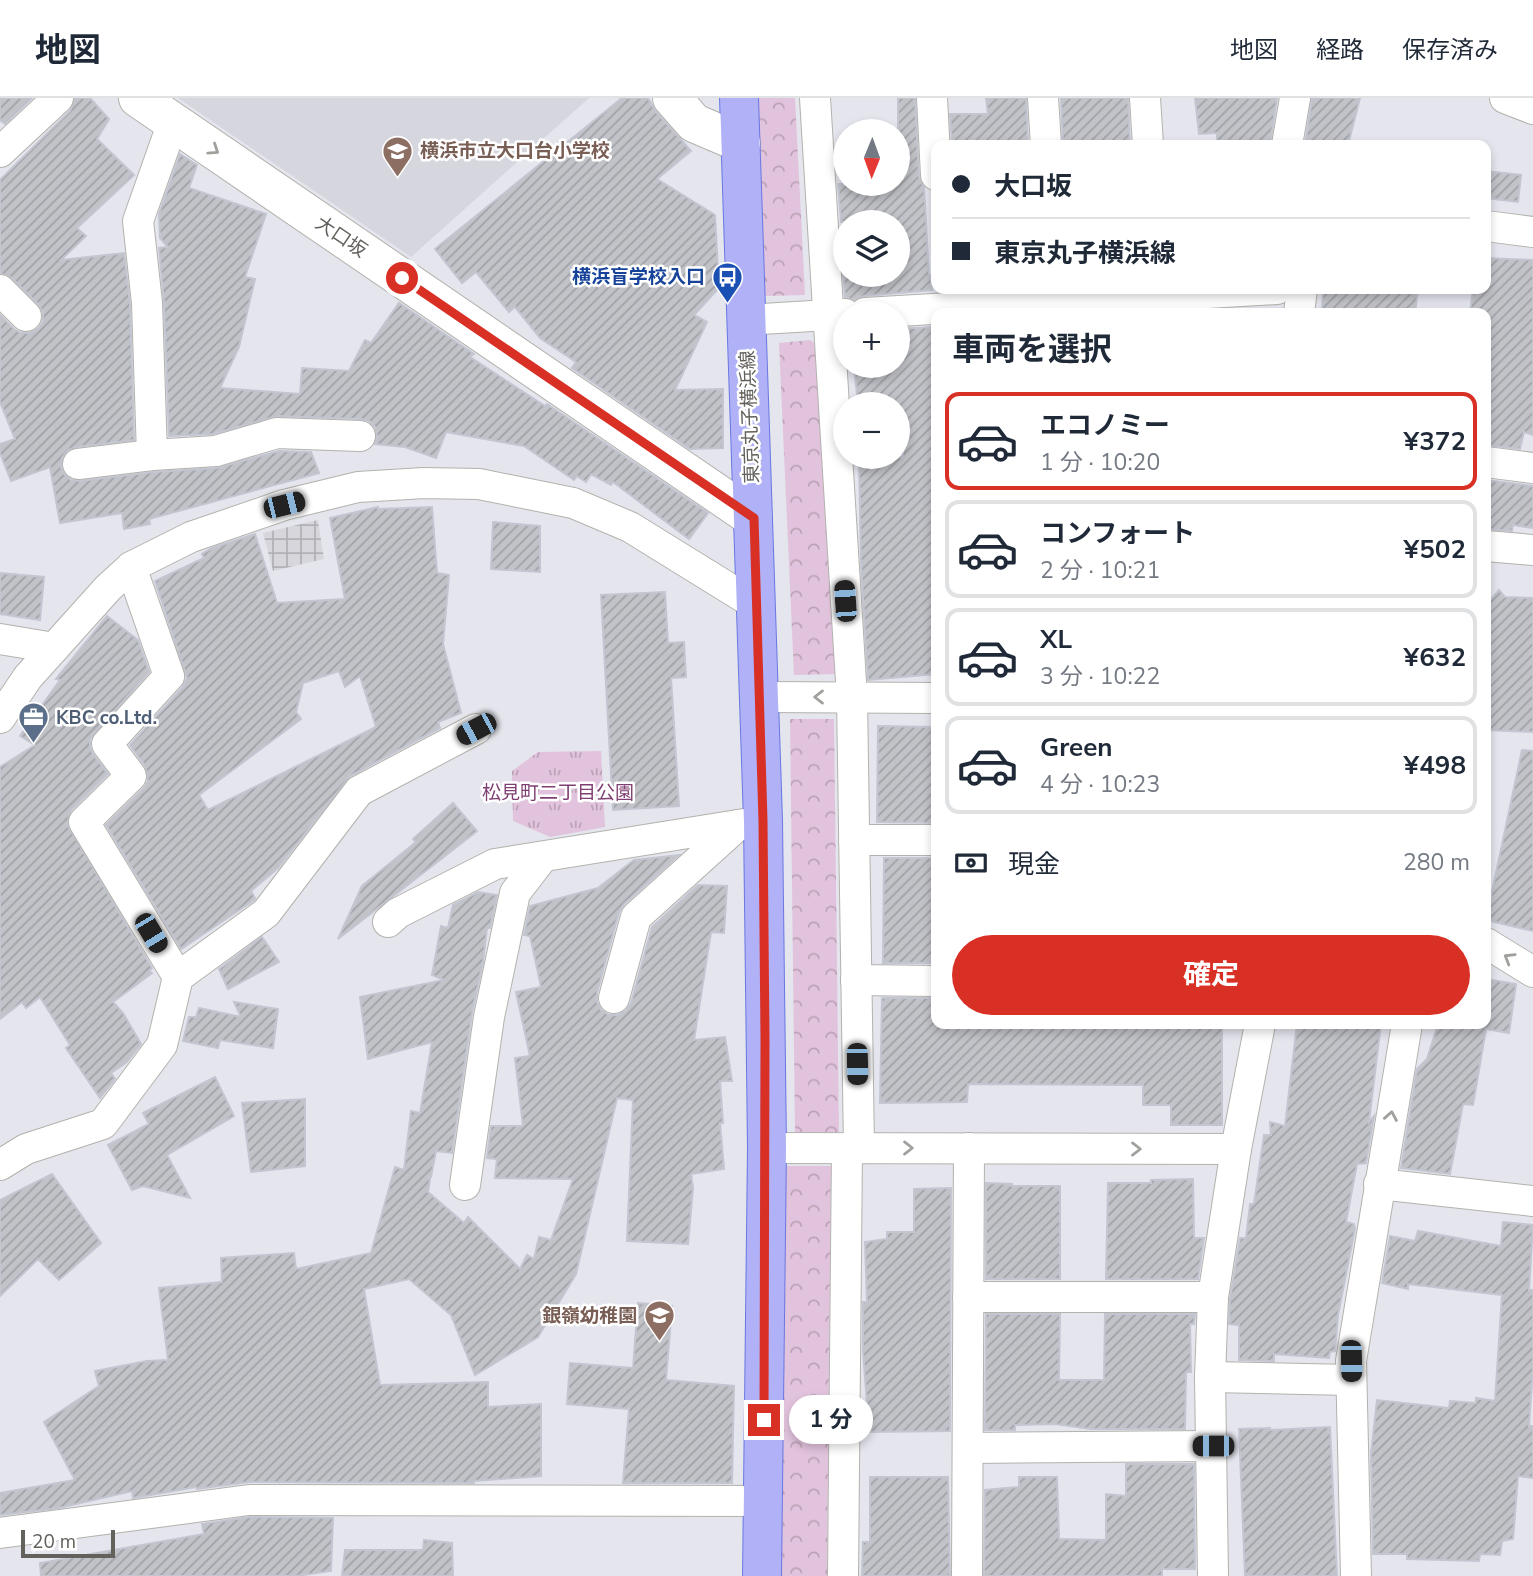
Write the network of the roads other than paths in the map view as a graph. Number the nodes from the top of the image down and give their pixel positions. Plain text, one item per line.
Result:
1 (58, 98) edge
2 (138, 98) edge
3 (672, 98) edge
4 (739, 98) edge
5 (815, 98) edge
6 (932, 98) edge
7 (1043, 98) edge
8 (1145, 98) edge
9 (1295, 98) edge
10 (1505, 98) edge
11 (1533, 109) edge
12 (173, 122) junction
13 (934, 140) edge
14 (1046, 140) edge
15 (1148, 140) edge
16 (1288, 140) edge
17 (741, 143) junction
18 (0, 152) edge
19 (1491, 227) edge
20 (1533, 232) edge
21 (0, 290) edge
22 (1090, 294) edge
23 (1055, 295) edge
24 (836, 301) edge
25 (944, 304) edge
26 (910, 308) edge
27 (833, 315) edge
28 (26, 316) dead end
29 (747, 320) junction
30 (839, 378) edge
31 (360, 436) dead end
32 (152, 455) junction
33 (1491, 463) edge
34 (78, 464) dead end
35 (1533, 468) edge
36 (754, 518) junction
37 (1491, 546) edge
38 (1533, 550) edge
39 (131, 567) junction
40 (756, 605) junction
41 (0, 639) edge
42 (54, 648) junction
43 (759, 697) junction
44 (852, 698) junction
45 (931, 698) edge
46 (0, 718) edge
47 (476, 729) dead end
48 (750, 823) junction
49 (854, 840) junction
50 (931, 840) edge
51 (542, 858) junction
52 (388, 922) dead end
53 (1491, 946) edge
54 (1533, 972) edge
55 (178, 977) junction
56 (856, 980) junction
57 (931, 981) edge
58 (614, 998) dead end
59 (1259, 1029) edge
60 (1406, 1029) edge
61 (767, 1148) junction
62 (853, 1148) junction
63 (969, 1148) junction
64 (1236, 1149) junction
65 (0, 1165) edge
66 (1379, 1184) junction
67 (465, 1185) dead end
68 (1533, 1201) edge
69 (968, 1297) junction
70 (1213, 1297) junction
71 (1210, 1377) junction
72 (1351, 1380) junction
73 (1213, 1446) junction
74 (968, 1448) junction
75 (763, 1501) junction
76 (0, 1533) edge
77 (762, 1576) edge
78 (843, 1576) edge
79 (967, 1576) edge
80 (1213, 1576) edge
81 (1356, 1576) edge
82 (1364, 1576) edge

1 - 18 street
2 - 12 street, 大口坂
3 - 17 street
4 - 17 main road, 東京丸子横浜線
5 - 24 street
6 - 13 street
7 - 14 street
8 - 15 street
9 - 16 street
10 - 11 street
12 - 32 street
12 -> 36 street, 大口坂
17 - 29 main road, 東京丸子横浜線
19 - 20 street
21 - 28 street
22 - 23 street
23 - 25 street
25 - 26 street
27 - 29 street
29 - 36 main road, 東京丸子横浜線
30 - 44 street
31 - 32 street
32 - 34 street
33 - 35 street
36 - 40 main road, 東京丸子横浜線
37 - 38 street
39 - 40 street
39 - 42 street
39 - 55 street
40 - 43 main road, 東京丸子横浜線
41 - 42 street
42 - 46 street
44 -> 43 street
43 - 48 main road, 東京丸子横浜線
44 - 45 street
44 - 49 street
47 - 55 street
48 - 51 street
48 - 58 street
48 - 61 main road, 東京丸子横浜線
49 - 50 street
49 - 56 street
51 - 52 street
51 - 67 street
54 -> 53 street
55 - 65 street
56 - 57 street
56 - 62 street
59 - 64 street
66 -> 60 street
61 - 62 street
61 - 75 main road, 東京丸子横浜線
62 -> 63 street
62 - 78 street
63 -> 64 street
63 - 69 street
64 - 70 street
66 - 68 street
66 - 72 street
69 - 70 street
69 - 74 street
70 - 71 street
71 - 72 street
71 - 73 street
72 - 81 street
73 - 74 street
73 - 80 street
74 - 79 street
75 - 76 street
75 - 77 main road, 東京丸子横浜線
81 - 82 street

